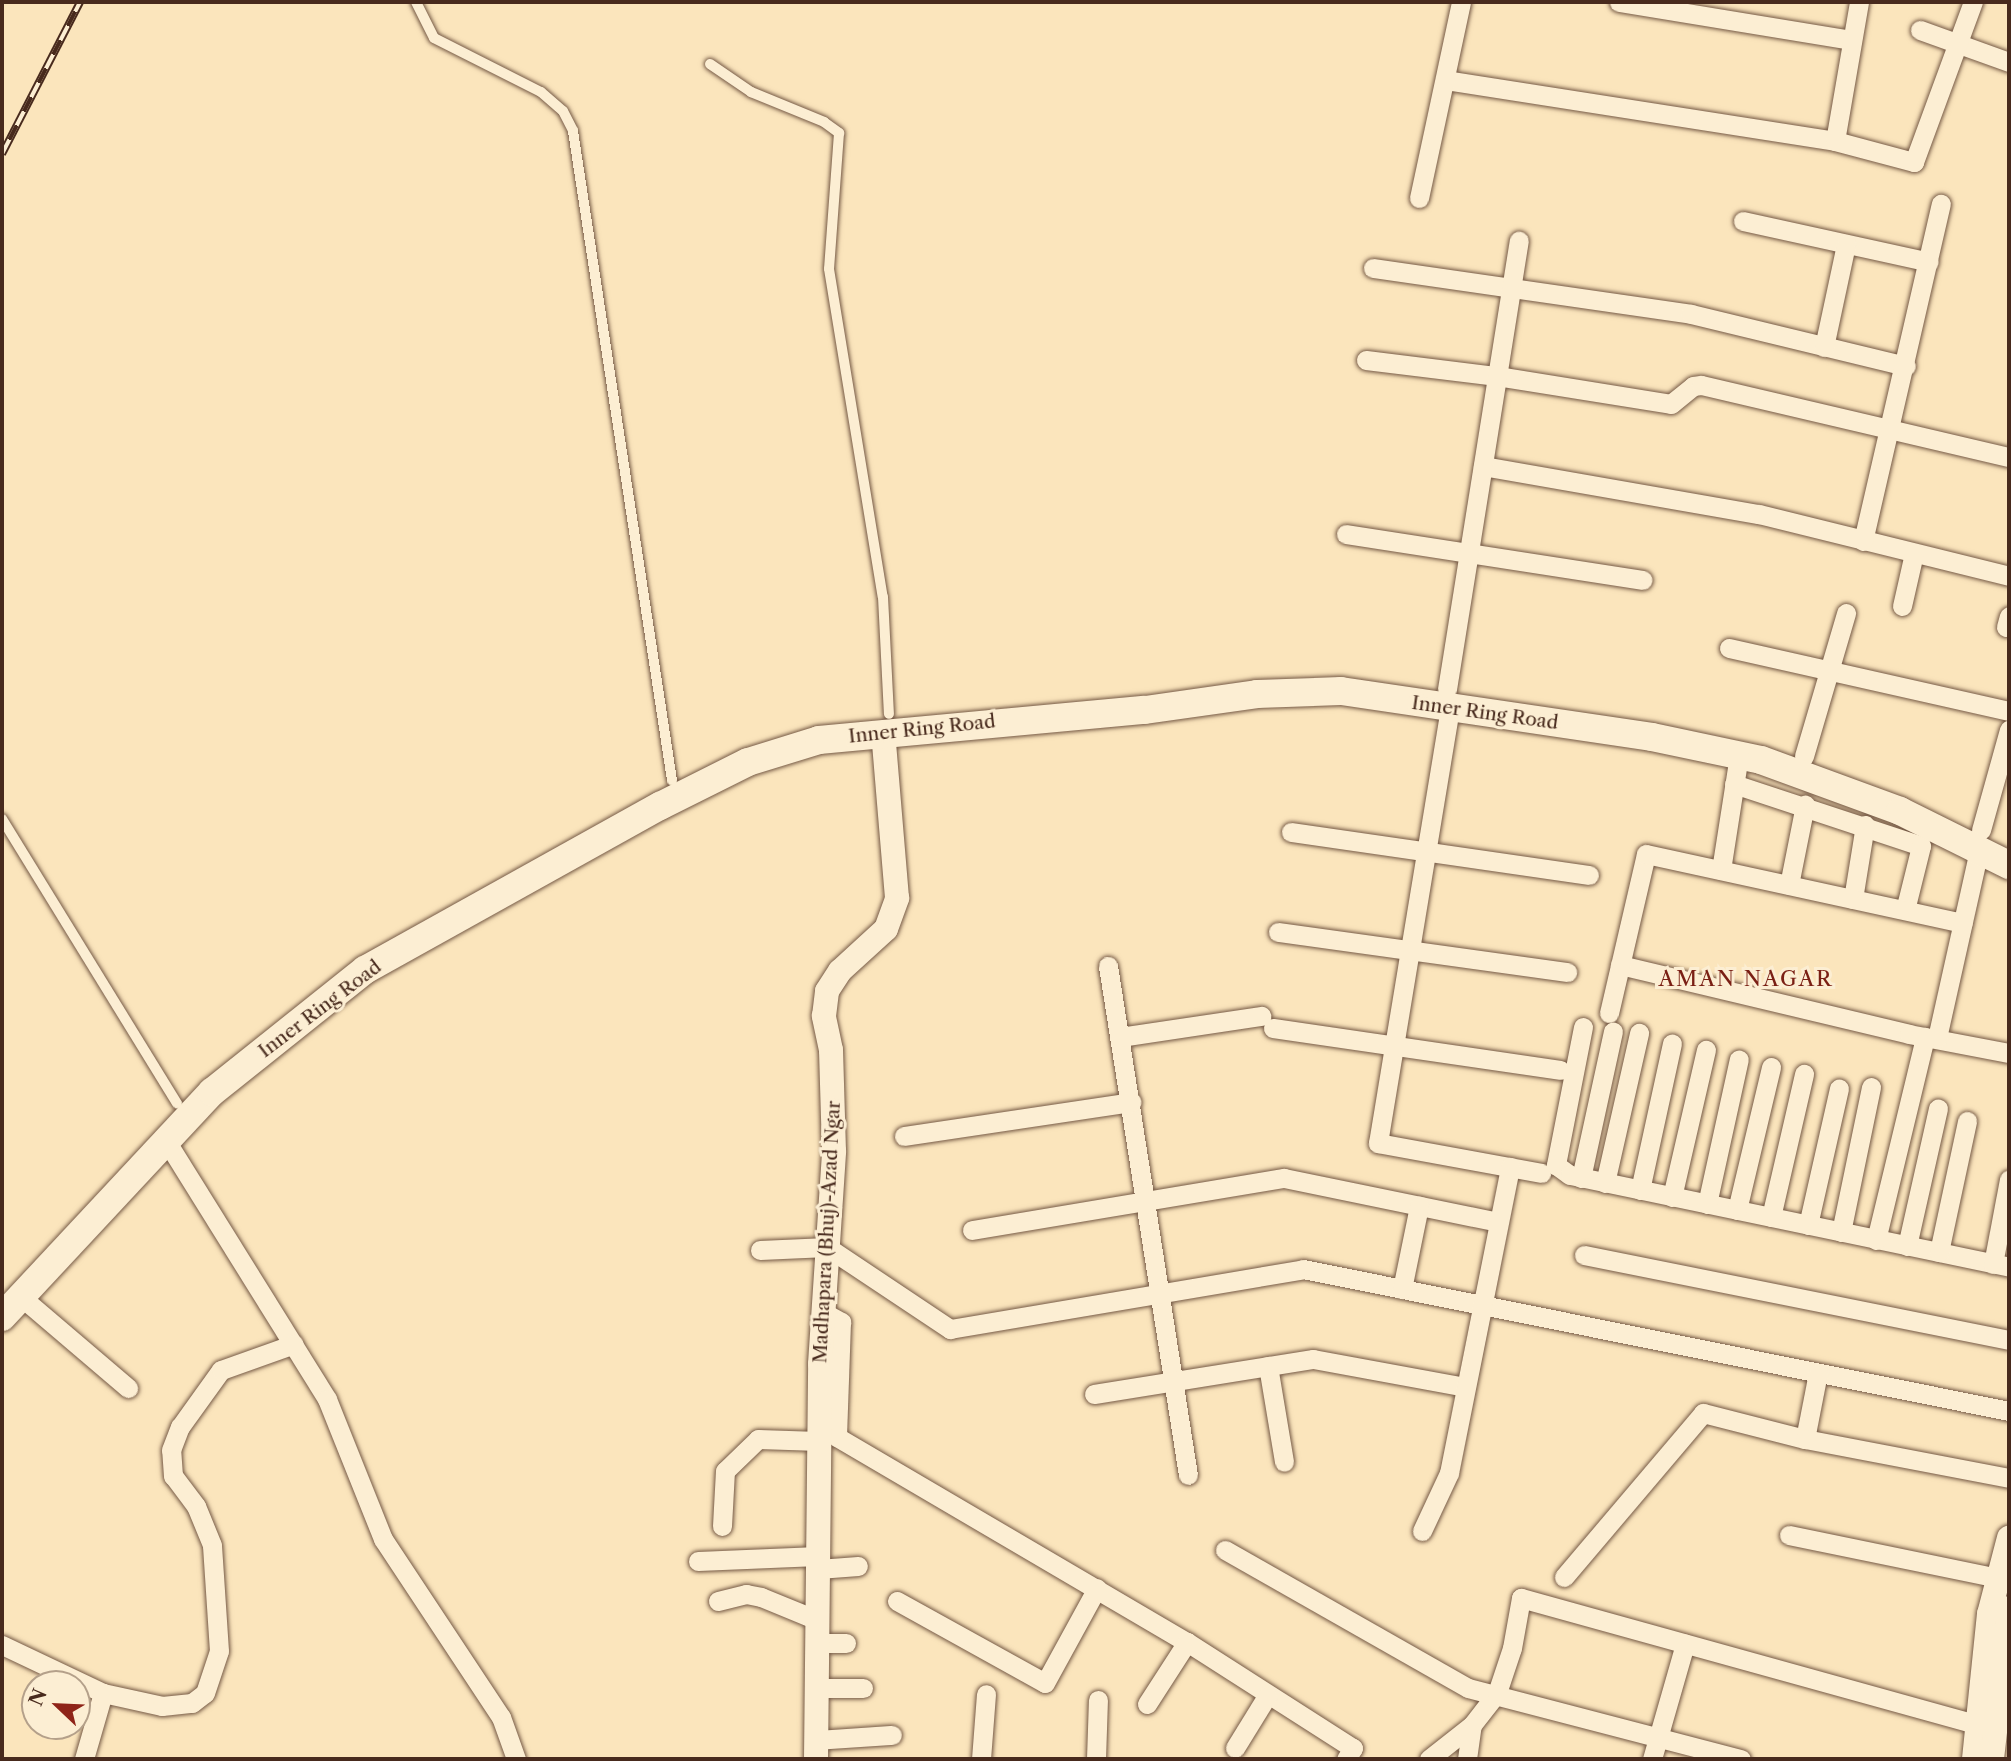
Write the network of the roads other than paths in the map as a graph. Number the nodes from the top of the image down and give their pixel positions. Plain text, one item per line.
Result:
1 (416, 2) edge
2 (1461, 2) edge
3 (1619, 2) edge
4 (1859, 2) edge
5 (1973, 2) edge
6 (1920, 30) dead end
7 (1852, 40) junction
8 (1959, 44) junction
9 (2009, 62) edge
10 (710, 64) dead end
11 (1446, 80) junction
12 (1835, 141) junction
13 (1419, 198) dead end
14 (1941, 204) dead end
15 (1743, 221) dead end
16 (1519, 241) dead end
17 (1846, 244) junction
18 (1929, 262) junction
19 (1373, 268) dead end
20 (1512, 288) junction
21 (1824, 347) junction
22 (1366, 360) dead end
23 (1906, 366) junction
24 (1497, 376) junction
25 (1891, 429) junction
26 (2009, 457) edge
27 (1483, 466) junction
28 (1346, 534) dead end
29 (1863, 541) junction
30 (1914, 553) junction
31 (1468, 556) junction
32 (2009, 576) edge
33 (1642, 580) dead end
34 (1902, 606) dead end
35 (1846, 613) dead end
36 (1729, 648) dead end
37 (1830, 669) junction
38 (1449, 699) junction
39 (2009, 711) edge
40 (886, 724) junction
41 (2009, 730) edge
42 (1739, 755) junction
43 (1804, 756) junction
44 (672, 780) junction
45 (1734, 784) junction
46 (1805, 804) junction
47 (2, 820) edge
48 (1865, 825) junction
49 (1291, 832) dead end
50 (1980, 840) junction
51 (2009, 845) edge
52 (1426, 853) junction
53 (2009, 865) edge
54 (1721, 870) junction
55 (1589, 875) dead end
56 (1789, 885) junction
57 (1853, 899) junction
58 (1905, 910) junction
59 (1963, 923) junction
60 (1278, 932) dead end
61 (1408, 948) junction
62 (1620, 965) junction
63 (1108, 966) dead end
64 (1567, 972) dead end
65 (1583, 1027) dead end
66 (1639, 1033) dead end
67 (1120, 1037) junction
68 (1931, 1037) junction
69 (1672, 1043) dead end
70 (1392, 1044) junction
71 (1706, 1049) dead end
72 (2009, 1054) edge
73 (1739, 1059) dead end
74 (1771, 1067) dead end
75 (1560, 1070) dead end
76 (1804, 1074) dead end
77 (1871, 1087) dead end
78 (1839, 1088) dead end
79 (1131, 1102) junction
80 (177, 1103) junction
81 (1938, 1108) dead end
82 (1967, 1121) dead end
83 (904, 1136) dead end
84 (167, 1142) junction
85 (1510, 1167) junction
86 (1541, 1173) dead end
87 (1581, 1178) junction
88 (2009, 1179) edge
89 (1605, 1183) junction
90 (1640, 1190) junction
91 (1672, 1197) junction
92 (1148, 1202) junction
93 (1707, 1204) junction
94 (1419, 1206) junction
95 (1737, 1210) junction
96 (1771, 1217) junction
97 (1499, 1222) junction
98 (1808, 1225) junction
99 (972, 1230) dead end
100 (1841, 1232) junction
101 (1876, 1240) junction
102 (1908, 1246) junction
103 (827, 1247) junction
104 (760, 1250) dead end
105 (1939, 1252) junction
106 (1584, 1255) dead end
107 (2001, 1266) edge
108 (1402, 1289) junction
109 (11, 1293) edge
110 (1161, 1295) junction
111 (1483, 1305) junction
112 (823, 1312) junction
113 (2, 1317) edge
114 (2009, 1340) edge
115 (294, 1344) junction
116 (1268, 1366) junction
117 (1818, 1373) junction
118 (1174, 1381) junction
119 (1465, 1387) junction
120 (128, 1388) dead end
121 (1094, 1394) dead end
122 (2009, 1411) edge
123 (1805, 1438) junction
124 (819, 1441) junction
125 (1284, 1462) dead end
126 (1188, 1475) dead end
127 (2009, 1478) edge
128 (722, 1526) dead end
129 (1422, 1531) dead end
130 (1789, 1535) dead end
131 (2009, 1538) edge
132 (1225, 1550) dead end
133 (698, 1561) dead end
134 (818, 1563) junction
135 (858, 1566) dead end
136 (1564, 1577) dead end
137 (1998, 1578) junction
138 (1097, 1588) junction
139 (718, 1601) dead end
140 (897, 1601) dead end
141 (2009, 1608) edge
142 (817, 1631) junction
143 (1187, 1642) junction
144 (846, 1643) dead end
145 (1685, 1644) junction
146 (2, 1645) edge
147 (817, 1688) junction
148 (863, 1688) dead end
149 (103, 1693) junction
150 (1497, 1693) junction
151 (986, 1694) dead end
152 (1267, 1696) junction
153 (1098, 1700) dead end
154 (1147, 1704) dead end
155 (1976, 1724) junction
156 (1472, 1725) junction
157 (892, 1735) dead end
158 (1657, 1737) junction
159 (1236, 1748) dead end
160 (816, 1749) edge
161 (1102, 1757) edge
162 (84, 1759) edge
163 (516, 1759) edge
164 (981, 1759) edge
165 (1346, 1759) edge
166 (1429, 1759) edge
167 (1467, 1759) edge
168 (1652, 1759) edge
169 (1741, 1759) edge
170 (1974, 1759) edge
171 (1992, 1759) edge

1 - 44 lane
2 - 11 street
3 - 7 street
4 - 7 street
5 - 8 street
6 - 8 street
7 - 12 street
8 - 9 street
8 - 12 street
10 - 40 lane
11 - 12 street
11 - 13 street
14 - 18 street
15 - 17 street
16 - 20 street
17 - 18 street
17 - 21 street
18 - 23 street
19 - 20 street
20 - 21 street
20 - 24 street
21 - 23 street
22 - 24 street
23 - 25 street
24 - 25 street
24 - 27 street
25 - 26 street
25 - 29 street
27 - 29 street
27 - 31 street
28 - 31 street
29 - 30 street
30 - 32 street
30 - 34 street
31 - 33 street
31 - 38 street
35 - 37 street
36 - 37 street
37 - 39 street
37 - 43 street
38 - 40 main road, Inner Ring Road
38 - 42 main road, Inner Ring Road
38 - 43 main road, Inner Ring Road
38 - 52 street
40 - 44 main road, Inner Ring Road
40 - 84 main road, Inner Ring Road
40 - 103 street, Madhapara (Bhuj)-Azad Ngar
41 - 50 street
42 - 45 street
42 - 50 main road, Inner Ring Road
43 - 50 main road, Inner Ring Road
44 - 80 main road, Inner Ring Road
45 - 46 street
45 - 54 street
46 - 48 street
46 - 56 street
47 - 80 lane
48 - 57 street
48 - 58 street
49 - 52 street
50 - 51 main road, Inner Ring Road
50 - 53 main road, Inner Ring Road
50 - 59 street
52 - 55 street
52 - 61 street
54 - 56 street
54 - 62 street
56 - 57 street
57 - 58 street
58 - 59 street
59 - 68 street
60 - 61 street
61 - 64 street
61 - 70 street
62 - 68 street
62 - 87 street
63 - 67 street
65 - 87 street
66 - 89 street
67 - 70 street
67 - 79 street
68 - 72 street
68 - 101 street
69 - 90 street
70 - 75 street
70 - 85 street
71 - 91 street
73 - 93 street
74 - 95 street
76 - 96 street
77 - 100 street
78 - 98 street
79 - 83 street
79 - 92 street
80 - 109 main road, Inner Ring Road
81 - 102 street
82 - 105 street
84 - 109 main road, Inner Ring Road
84 - 115 street
85 - 86 street
85 - 97 street
87 - 89 street
88 - 107 street
89 - 90 street
90 - 91 street
91 - 93 street
92 - 94 street
92 - 99 street
92 - 110 street
93 - 95 street
94 - 97 street
94 - 108 street
95 - 96 street
96 - 98 street
97 - 111 street
98 - 100 street
100 - 101 street
101 - 102 street
102 - 105 street
103 - 104 street
103 - 110 street
103 - 112 street, Madhapara (Bhuj)-Azad Ngar
105 - 107 street
106 - 114 street
108 - 110 street
108 - 111 street
109 - 113 main road, Inner Ring Road
109 - 120 street
110 - 118 street
111 - 117 street
111 - 119 street
112 - 124 street, Madhapara (Bhuj)-Azad Ngar
112 - 138 street
115 - 149 street
115 - 163 street
116 - 118 street
116 - 119 street
116 - 125 street
117 - 122 street
117 - 123 street
118 - 121 street
118 - 126 street
119 - 129 street
123 - 127 street
123 - 136 street
124 - 128 street
124 - 134 street, Madhapara (Bhuj)-Azad Ngar
130 - 137 street
131 - 137 street
132 - 150 street
133 - 134 street
134 - 135 street
134 - 142 street, Madhapara (Bhuj)-Azad Ngar
137 - 155 street
138 - 140 street
138 - 143 street
139 - 142 street
141 - 171 street
142 - 144 street
142 - 147 street, Madhapara (Bhuj)-Azad Ngar
143 - 152 street
143 - 154 street
145 - 150 street
145 - 155 street
145 - 158 street
146 - 149 street
147 - 148 street
147 - 160 street, Madhapara (Bhuj)-Azad Ngar
149 - 162 street
150 - 156 street
150 - 158 street
151 - 164 street
152 - 159 street
152 - 165 street
153 - 161 street
155 - 170 street
156 - 166 street
156 - 167 street
157 - 160 street
158 - 168 street
158 - 169 street

